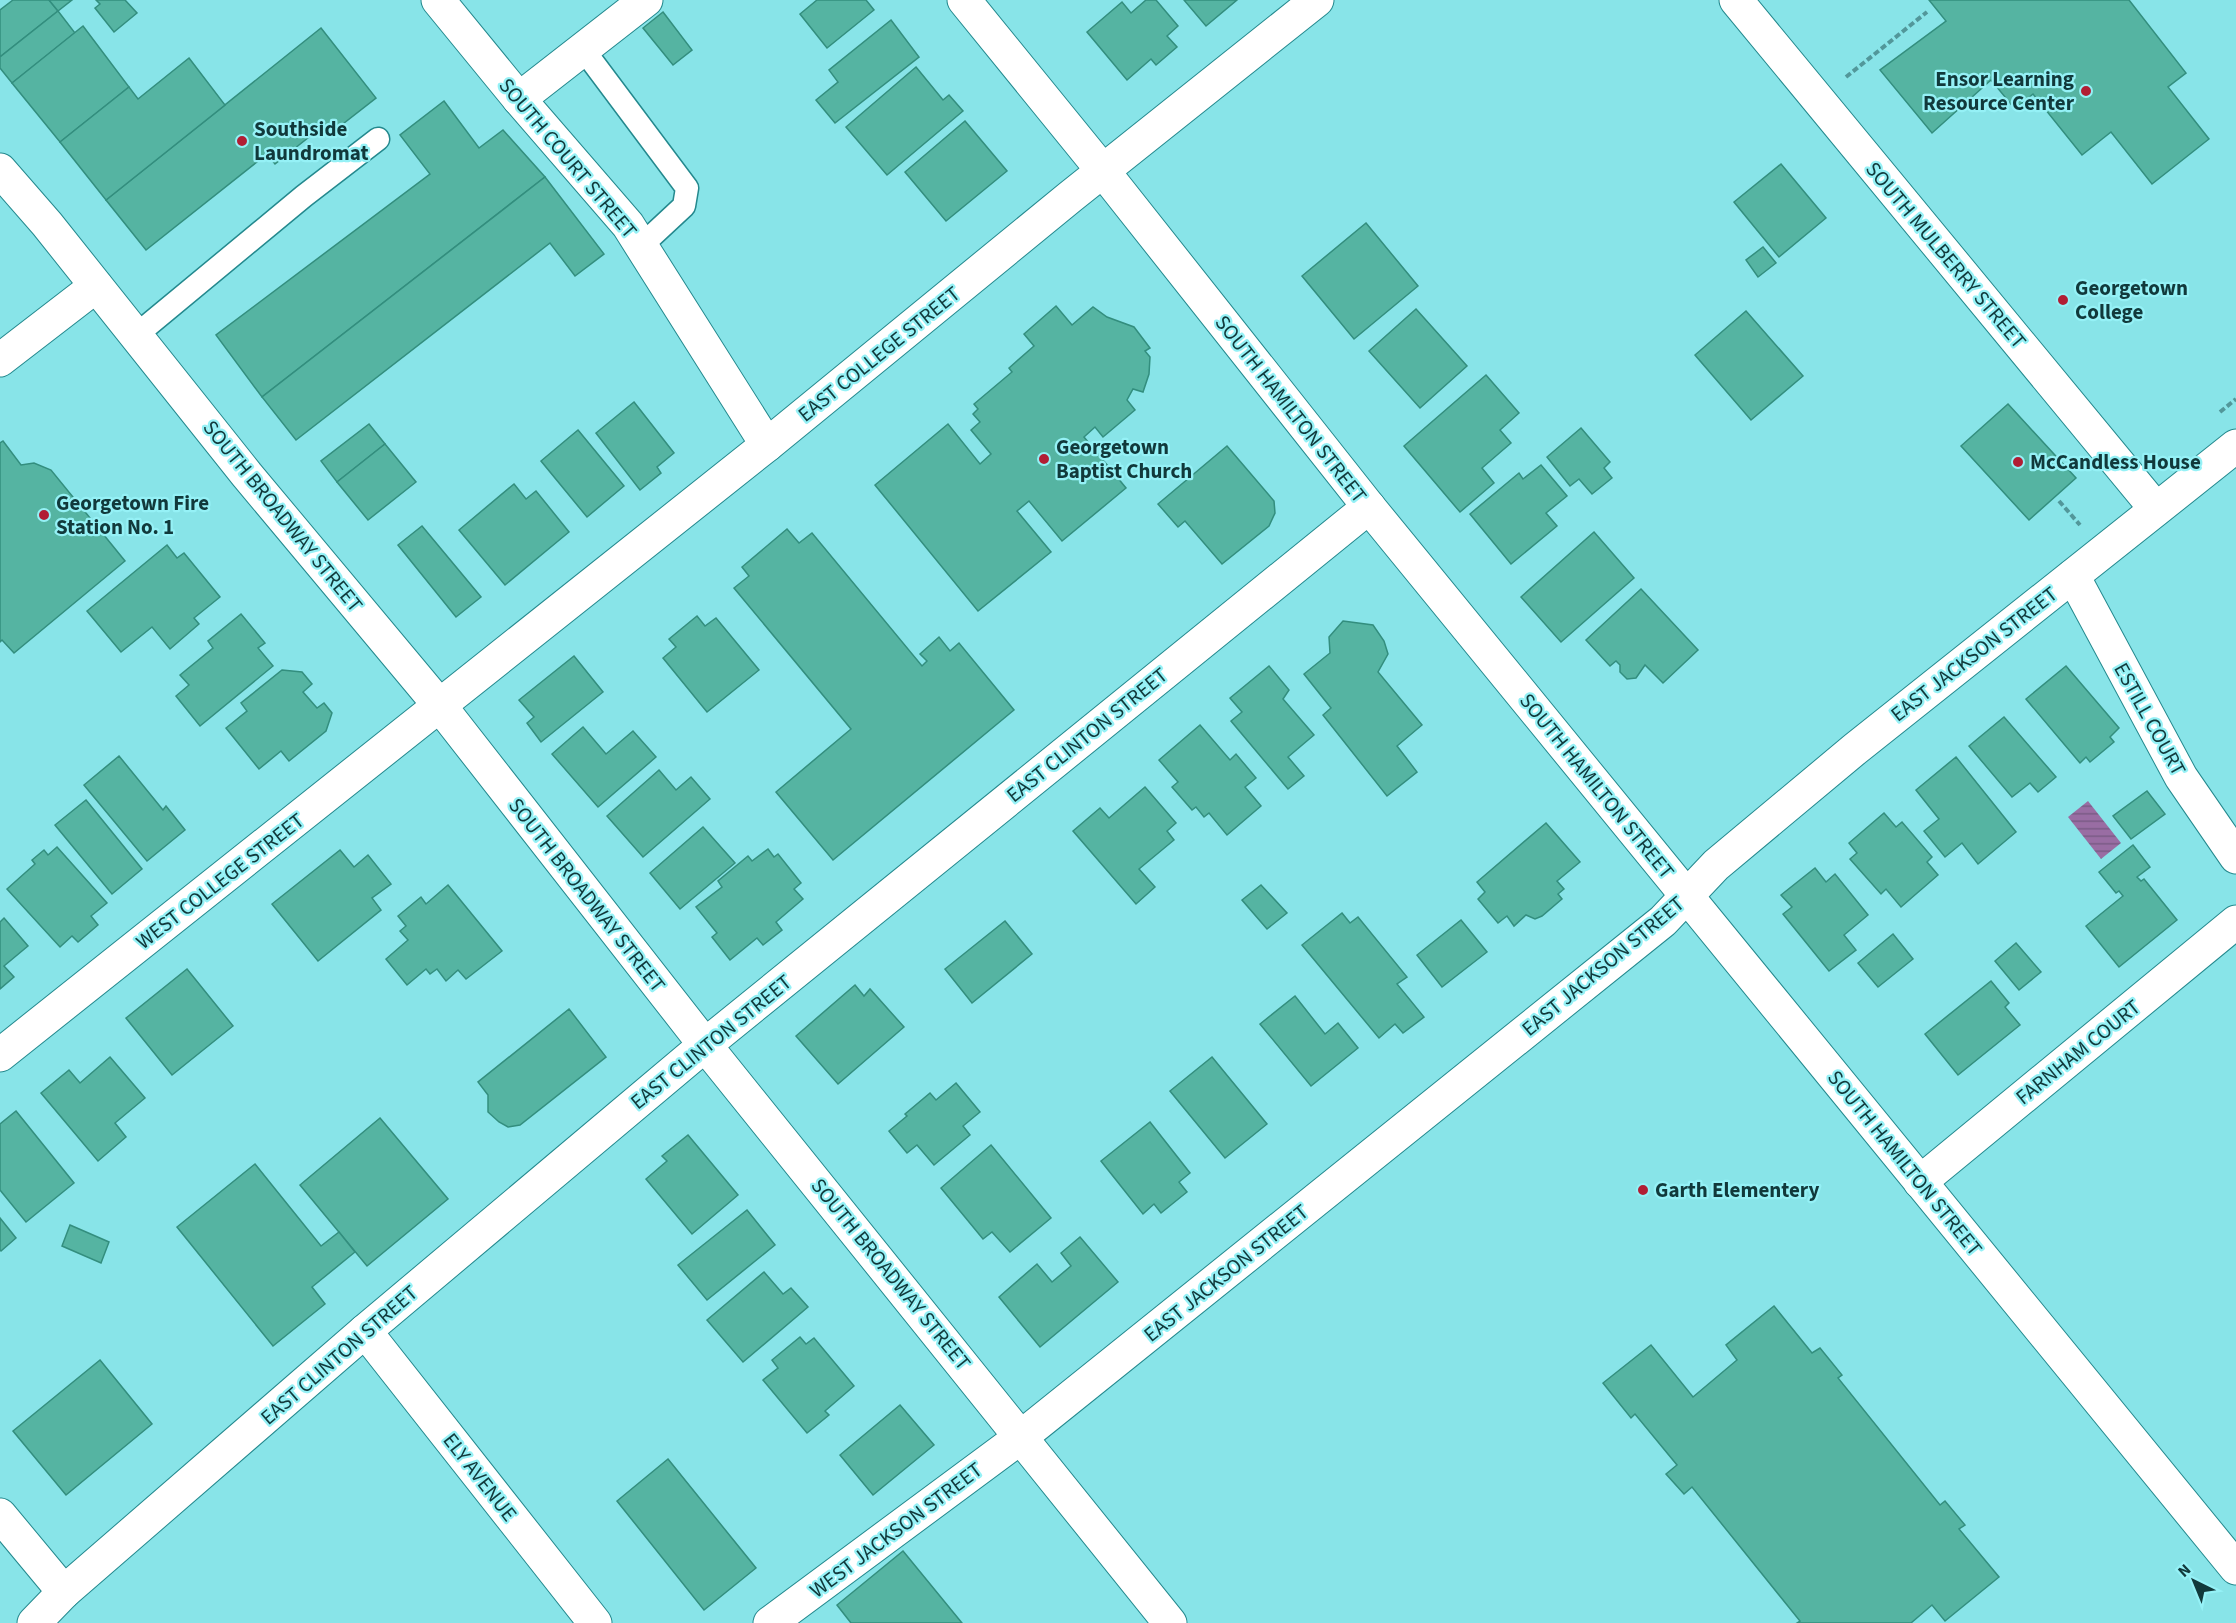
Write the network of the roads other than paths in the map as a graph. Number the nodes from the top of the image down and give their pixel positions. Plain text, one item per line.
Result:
1 (438, 0) edge
2 (646, 0) edge
3 (964, 0) edge
4 (1317, 0) edge
5 (1736, 0) edge
6 (583, 49) junction
7 (519, 99) junction
8 (378, 139) dead end
9 (0, 171) edge
10 (1103, 171) junction
11 (641, 246) junction
12 (96, 286) junction
13 (135, 336) junction
14 (0, 360) edge
15 (767, 445) junction
16 (2236, 446) edge
17 (1369, 507) junction
18 (2156, 509) junction
19 (2073, 576) junction
20 (440, 706) junction
21 (2236, 857) edge
22 (1687, 896) junction
23 (2236, 922) edge
24 (705, 1045) junction
25 (0, 1055) edge
26 (1920, 1182) junction
27 (365, 1331) junction
28 (1021, 1437) junction
29 (0, 1515) edge
30 (2236, 1568) edge
31 (64, 1592) junction
32 (34, 1623) edge
33 (595, 1623) edge
34 (770, 1623) edge
35 (1170, 1623) edge

1 - 7 street, SOUTH COURT STREET
2 - 6 street
3 - 10 street, SOUTH HAMILTON STREET
4 - 10 street, EAST COLLEGE STREET
5 - 18 street, SOUTH MULBERRY STREET
6 - 7 street
6 - 11 lane
7 - 11 street, SOUTH COURT STREET
8 - 13 lane
9 - 12 street, SOUTH BROADWAY STREET
10 - 15 street, EAST COLLEGE STREET
10 - 17 street, SOUTH HAMILTON STREET
11 - 15 street, SOUTH COURT STREET
12 - 13 street, SOUTH BROADWAY STREET
12 - 14 street
13 - 20 street, SOUTH BROADWAY STREET
15 - 20 street, EAST COLLEGE STREET
16 - 18 street, EAST JACKSON STREET
17 - 22 street, SOUTH HAMILTON STREET
17 - 24 street, EAST CLINTON STREET
18 - 19 street, EAST JACKSON STREET
19 - 21 street, ESTILL COURT
19 - 22 street, EAST JACKSON STREET
20 - 24 street, SOUTH BROADWAY STREET
20 - 25 street, WEST COLLEGE STREET
22 - 26 street, SOUTH HAMILTON STREET
22 - 28 street, EAST JACKSON STREET
23 - 26 street, FARNHAM COURT
24 - 27 street, EAST CLINTON STREET
24 - 28 street, SOUTH BROADWAY STREET
26 - 30 street, SOUTH HAMILTON STREET
27 - 31 street, EAST CLINTON STREET
27 - 33 street, ELY AVENUE
28 - 34 street, WEST JACKSON STREET
28 - 35 street, SOUTH BROADWAY STREET
29 - 31 street
31 - 32 street, EAST CLINTON STREET

